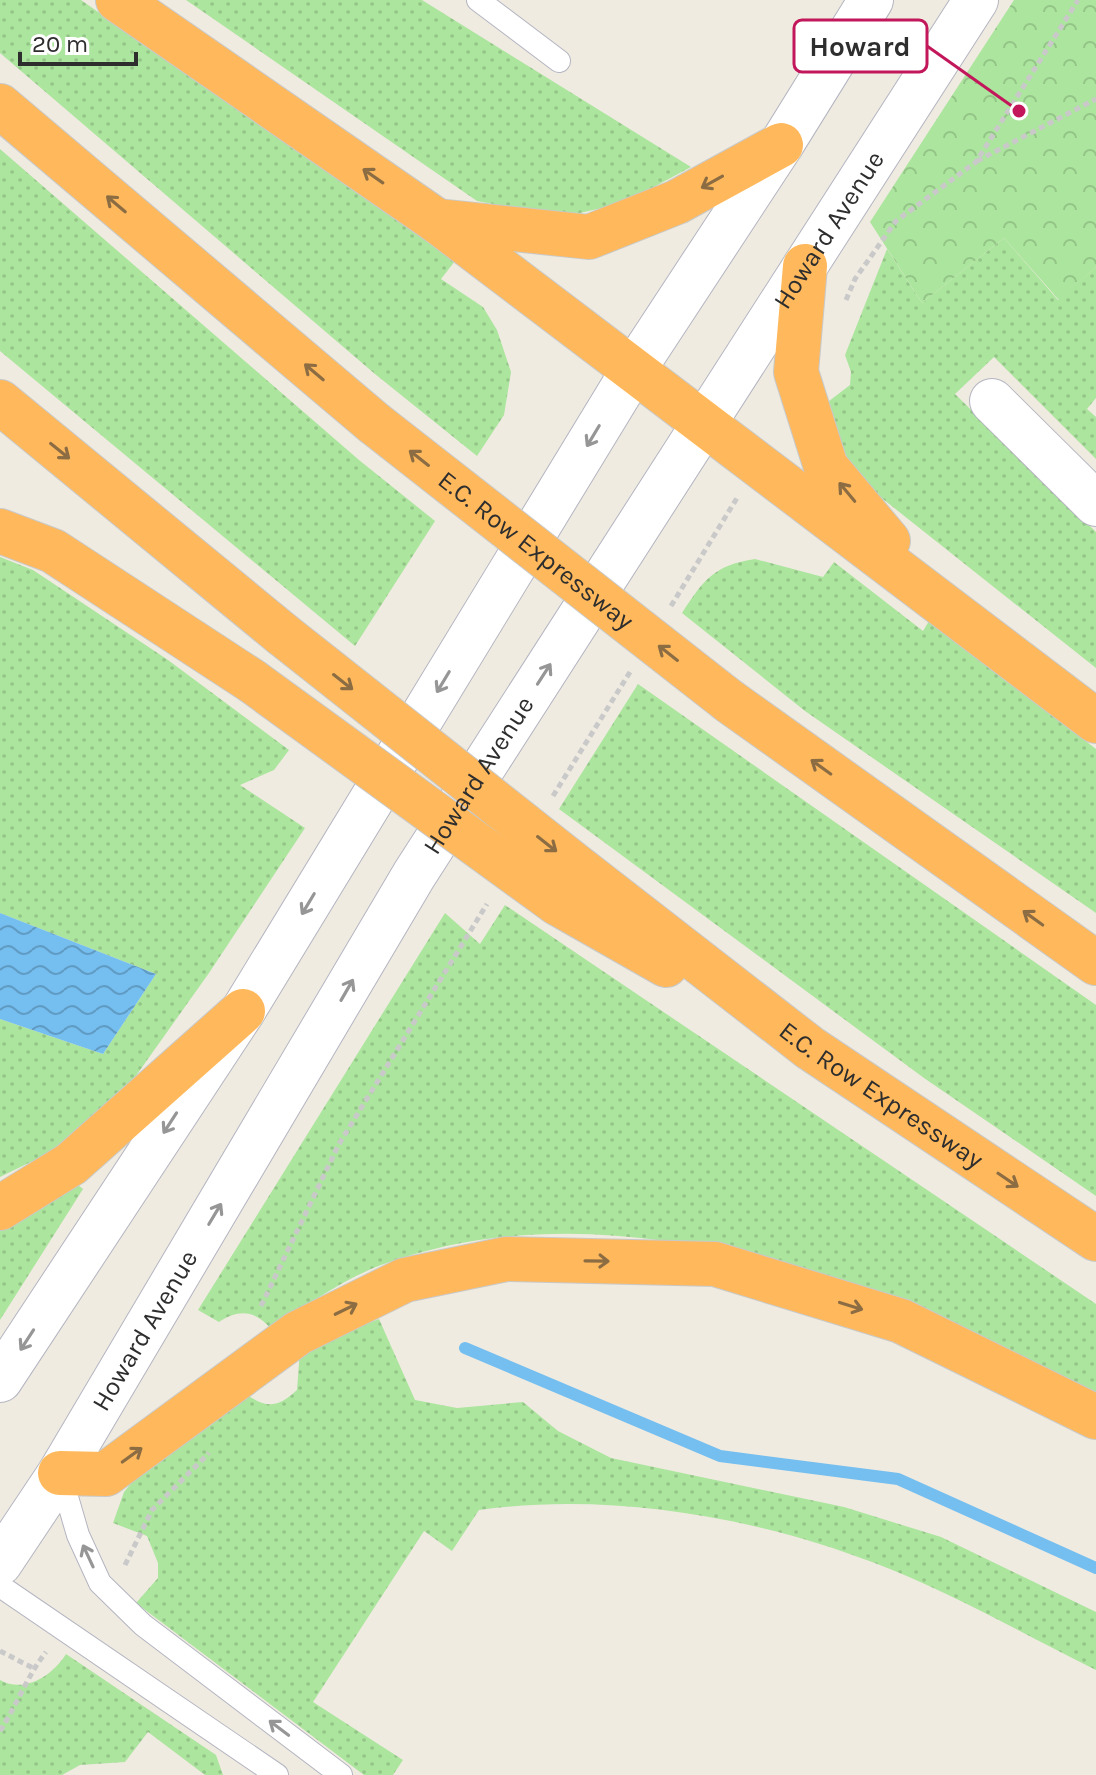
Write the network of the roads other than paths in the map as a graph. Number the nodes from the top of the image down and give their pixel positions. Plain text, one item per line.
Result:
1 (118, 0) edge
2 (478, 0) edge
3 (871, 0) edge
4 (976, 0) edge
5 (559, 61) dead end
6 (0, 106) edge
7 (781, 145) junction
8 (437, 221) junction
9 (805, 266) junction
10 (634, 369) junction
11 (992, 401) dead end
12 (0, 402) edge
13 (703, 426) junction
14 (1096, 504) edge
15 (0, 531) edge
16 (934, 594) junction
17 (1096, 721) edge
18 (570, 887) junction
19 (1096, 963) edge
20 (243, 1011) junction
21 (0, 1208) edge
22 (1096, 1239) edge
23 (0, 1380) edge
24 (1096, 1417) edge
25 (60, 1473) junction
26 (0, 1563) edge
27 (0, 1586) edge
28 (253, 1768) edge
29 (277, 1775) edge
30 (341, 1775) edge

8 -> 1 highway
2 - 5 lane
3 - 7 main road
4 - 9 main road, Howard Avenue
19 -> 6 highway, E.C. Row Expressway, bridge
7 -> 8 highway
7 - 10 main road
8 - 10 highway
9 - 13 main road, Howard Avenue
16 -> 9 highway
10 - 13 highway
10 -> 20 main road
11 - 14 main road
12 -> 18 highway, bridge
13 - 16 highway
25 -> 13 main road, Howard Avenue
15 - 18 highway, bridge
16 - 17 highway
18 -> 22 highway, E.C. Row Expressway
20 - 21 highway
20 -> 23 main road
25 -> 24 highway
25 - 26 main road, Howard Avenue
30 -> 25 lane
27 - 28 lane
28 - 29 lane

